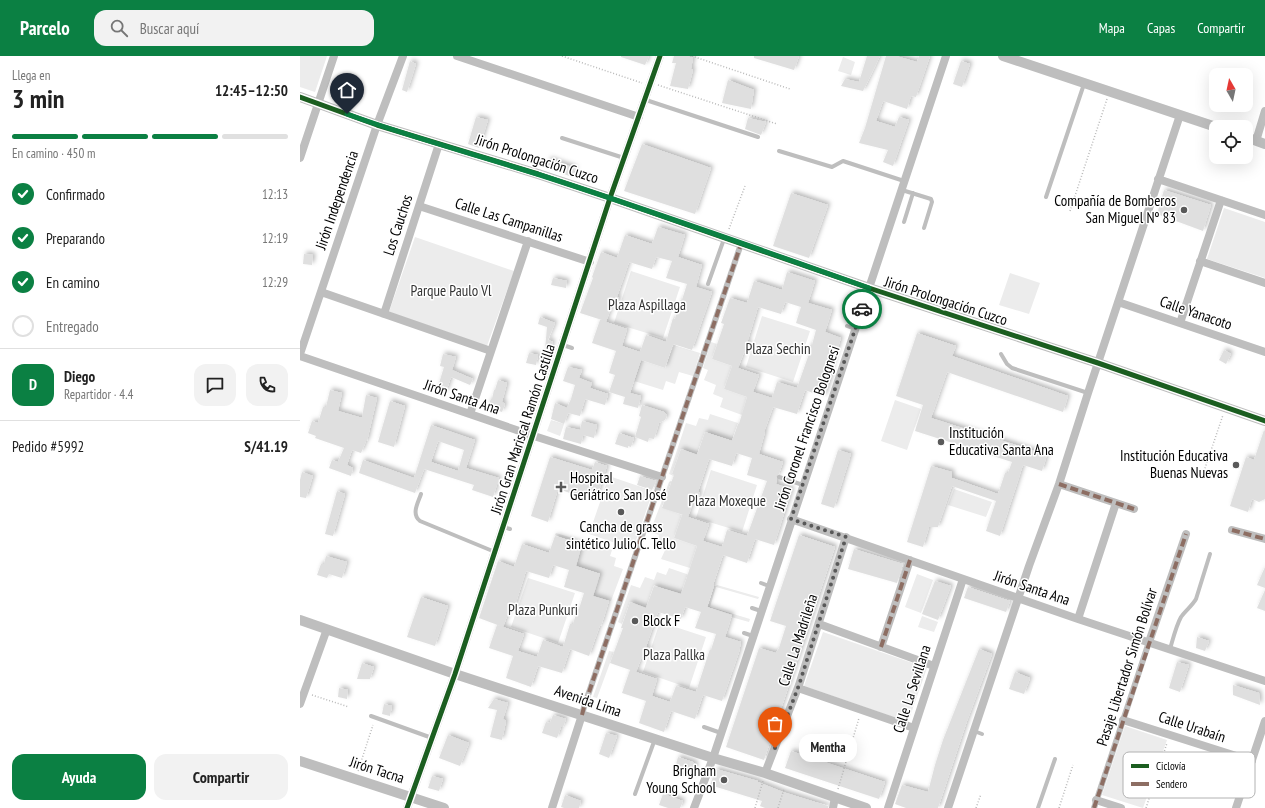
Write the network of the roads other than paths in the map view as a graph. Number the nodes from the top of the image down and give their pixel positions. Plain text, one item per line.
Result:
1 (334, 56) edge
2 (403, 56) edge
3 (456, 56) edge
4 (660, 56) edge
5 (946, 56) edge
6 (1003, 56) edge
7 (474, 59) edge
8 (1084, 83) junction
9 (300, 97) edge
10 (646, 100) junction
11 (318, 104) junction
12 (1265, 112) edge
13 (1180, 115) junction
14 (639, 117) junction
15 (377, 125) junction
16 (1209, 125) edge
17 (758, 137) dead end
18 (562, 138) dead end
19 (1256, 141) edge
20 (439, 144) junction
21 (779, 151) dead end
22 (300, 158) edge
23 (624, 158) junction
24 (1158, 179) junction
25 (905, 181) junction
26 (902, 190) junction
27 (913, 194) junction
28 (1046, 197) dead end
29 (610, 198) junction
30 (1221, 200) junction
31 (419, 206) junction
32 (1265, 215) edge
33 (904, 222) dead end
34 (924, 228) dead end
35 (724, 238) junction
36 (528, 241) junction
37 (741, 244) junction
38 (1200, 261) junction
39 (590, 262) junction
40 (1265, 283) edge
41 (708, 284) dead end
42 (869, 288) junction
43 (321, 292) junction
44 (1118, 302) junction
45 (384, 314) junction
46 (1180, 323) junction
47 (847, 326) dead end
48 (855, 329) junction
49 (563, 345) junction
50 (572, 348) dead end
51 (491, 351) junction
52 (1265, 352) edge
53 (1001, 354) dead end
54 (300, 355) edge
55 (1098, 363) junction
56 (1088, 392) junction
57 (470, 414) junction
58 (1265, 421) edge
59 (534, 436) junction
60 (662, 477) junction
61 (779, 477) dead end
62 (1059, 484) junction
63 (803, 485) junction
64 (421, 494) dead end
65 (1116, 503) junction
66 (1134, 509) dead end
67 (791, 519) junction
68 (1232, 530) dead end
69 (1186, 534) dead end
70 (846, 537) junction
71 (1265, 540) edge
72 (496, 553) junction
73 (1210, 554) dead end
74 (910, 560) junction
75 (963, 579) junction
76 (1019, 598) junction
77 (752, 608) dead end
78 (761, 610) junction
79 (1078, 619) junction
80 (300, 620) edge
81 (819, 624) junction
82 (327, 629) junction
83 (744, 632) dead end
84 (753, 636) junction
85 (1149, 642) junction
86 (881, 647) junction
87 (1170, 649) junction
88 (934, 666) junction
89 (456, 674) junction
90 (1265, 681) edge
91 (798, 688) junction
92 (300, 704) edge
93 (582, 715) junction
94 (371, 716) dead end
95 (1123, 720) junction
96 (1265, 721) edge
97 (704, 727) dead end
98 (914, 728) junction
99 (721, 733) junction
100 (432, 738) junction
101 (655, 739) junction
102 (1227, 752) edge
103 (1255, 752) edge
104 (713, 758) junction
105 (1055, 759) dead end
106 (300, 761) edge
107 (766, 773) junction
108 (635, 794) dead end
109 (411, 797) junction
110 (835, 797) junction
111 (1239, 798) edge
112 (1095, 804) edge
113 (407, 808) edge
114 (444, 808) edge
115 (552, 808) edge
116 (694, 808) edge
117 (833, 808) edge
118 (866, 808) edge
119 (888, 808) edge
120 (948, 808) edge
121 (1038, 808) edge
122 (1121, 808) edge
123 (1236, 808) edge

1 - 11 street
2 - 15 street, Jirón Independencia
3 - 7 street
4 - 10 street, Jirón Gran Mariscal Ramón Castilla
5 - 25 street, Jirón Coronel Francisco Bolognesi
6 - 8 street
7 - 14 street
8 - 13 street
8 - 28 lane
9 - 11 street, Jirón Prolongación Cuzco
10 - 14 street, Jirón Gran Mariscal Ramón Castilla
10 - 17 lane
11 - 15 street, Jirón Prolongación Cuzco
11 - 22 street
12 - 19 street
13 - 16 street
13 - 24 street
14 - 23 street, Jirón Gran Mariscal Ramón Castilla
15 - 20 street, Jirón Prolongación Cuzco
15 - 43 street, Jirón Independencia
18 - 23 lane
20 - 29 street, Jirón Prolongación Cuzco
20 - 31 street, Los Cauchos
21 - 25 lane
23 - 29 street, Jirón Gran Mariscal Ramón Castilla
24 - 30 street
24 - 44 street
25 - 26 street, Jirón Coronel Francisco Bolognesi
26 - 27 lane
26 - 42 street, Jirón Coronel Francisco Bolognesi
27 - 33 lane
27 - 34 lane
29 - 35 street, Jirón Prolongación Cuzco
29 - 39 street, Jirón Gran Mariscal Ramón Castilla
30 - 32 street
30 - 38 street
31 - 36 street, Calle Las Campanillas
31 - 45 street, Los Cauchos
35 - 37 street, Jirón Prolongación Cuzco
35 - 41 lane
36 - 39 street, Calle Las Campanillas
36 - 51 street
37 - 42 street, Jirón Prolongación Cuzco
37 - 60 street
38 - 40 street
38 - 46 street
39 - 49 street, Jirón Gran Mariscal Ramón Castilla
42 - 48 street, Jirón Coronel Francisco Bolognesi
42 - 55 street, Jirón Prolongación Cuzco
43 - 45 street
43 - 54 street, Jirón Independencia
44 - 46 street, Calle Yanacoto
44 - 55 street
45 - 51 street
46 - 52 street, Calle Yanacoto
47 - 48 lane
48 - 63 street, Jirón Coronel Francisco Bolognesi
49 - 50 lane
49 - 59 street, Jirón Gran Mariscal Ramón Castilla
51 - 57 street
53 - 56 lane
54 - 57 street, Jirón Santa Ana
55 - 56 street
55 - 58 street, Jirón Prolongación Cuzco
56 - 62 street
57 - 59 street, Jirón Santa Ana
59 - 60 street, Jirón Santa Ana
59 - 72 street, Jirón Gran Mariscal Ramón Castilla
60 - 93 street
61 - 63 lane
62 - 65 street
62 - 76 street
63 - 67 street, Jirón Coronel Francisco Bolognesi
64 - 72 lane
65 - 66 street
65 - 79 street
67 - 70 street, Jirón Santa Ana
67 - 78 street, Jirón Coronel Francisco Bolognesi
68 - 71 street
69 - 85 street, Pasaje Libertador Simón Bolívar
70 - 74 street, Jirón Santa Ana
70 - 81 street, Calle La Madrileña
72 - 89 street, Jirón Gran Mariscal Ramón Castilla
73 - 87 lane
74 - 75 street, Jirón Santa Ana
74 - 86 street
75 - 76 street, Jirón Santa Ana
75 - 88 street, Calle La Sevillana
76 - 79 street, Jirón Santa Ana
76 - 120 street
77 - 78 lane
78 - 84 street, Jirón Coronel Francisco Bolognesi
79 - 85 street, Jirón Santa Ana
80 - 82 street, Avenida Lima
81 - 86 street
81 - 91 street, Calle La Madrileña
82 - 89 street, Avenida Lima
82 - 92 street
83 - 84 lane
84 - 99 street, Jirón Coronel Francisco Bolognesi
85 - 87 street, Jirón Santa Ana
85 - 95 street, Pasaje Libertador Simón Bolívar
86 - 88 street
87 - 90 street, Jirón Santa Ana
88 - 98 street, Calle La Sevillana
89 - 93 street, Avenida Lima
89 - 100 street, Jirón Gran Mariscal Ramón Castilla
91 - 98 street
91 - 107 street, Calle La Madrileña
93 - 101 street, Avenida Lima
93 - 115 street
94 - 100 lane
95 - 102 street, Calle Urabaín
95 - 112 street, Pasaje Libertador Simón Bolívar
96 - 103 street
97 - 99 lane
98 - 119 street, Calle La Sevillana
99 - 104 street, Jirón Coronel Francisco Bolognesi
100 - 109 street, Jirón Gran Mariscal Ramón Castilla
101 - 104 street, Avenida Lima
101 - 108 lane
104 - 107 street, Avenida Lima
104 - 116 street, Jirón Coronel Francisco Bolognesi
105 - 121 lane
106 - 109 street, Jirón Tacna
107 - 110 street, Avenida Lima
109 - 113 street, Jirón Gran Mariscal Ramón Castilla
109 - 114 street, Jirón Tacna
110 - 117 street
110 - 118 street, Avenida Lima
111 - 123 street
112 - 122 street

